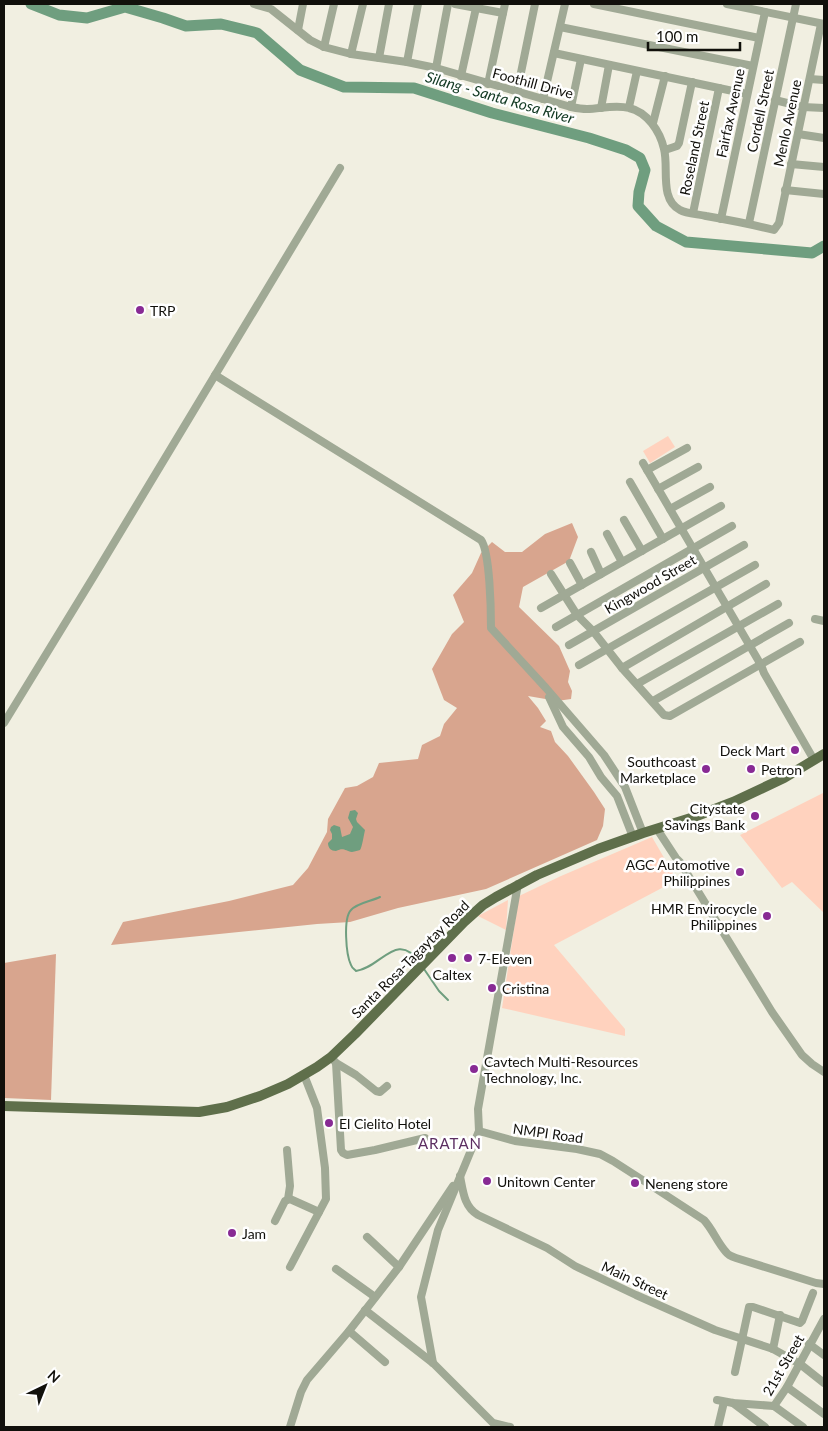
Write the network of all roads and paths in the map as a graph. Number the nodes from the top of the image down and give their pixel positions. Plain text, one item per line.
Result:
1 (254, 4) edge
2 (303, 4) edge
3 (334, 4) edge
4 (363, 4) edge
5 (389, 4) edge
6 (418, 4) edge
7 (448, 4) edge
8 (455, 4) edge
9 (505, 4) edge
10 (535, 4) edge
11 (565, 4) edge
12 (594, 4) edge
13 (727, 4) edge
14 (796, 4) edge
15 (272, 6) edge
16 (476, 8) junction
17 (765, 12) junction
18 (503, 13) junction
19 (793, 18) junction
20 (822, 24) edge
21 (560, 27) junction
22 (298, 30) junction
23 (759, 38) junction
24 (324, 47) junction
25 (815, 51) junction
26 (824, 52) edge
27 (554, 53) junction
28 (351, 54) junction
29 (379, 58) junction
30 (581, 59) junction
31 (407, 62) junction
32 (609, 65) junction
33 (753, 66) junction
34 (436, 68) junction
35 (637, 71) junction
36 (461, 76) junction
37 (665, 76) junction
38 (810, 79) junction
39 (824, 80) edge
40 (692, 82) junction
41 (488, 84) junction
42 (719, 88) junction
43 (517, 92) junction
44 (747, 94) junction
45 (543, 99) junction
46 (775, 100) junction
47 (571, 107) junction
48 (803, 107) junction
49 (602, 108) junction
50 (629, 108) junction
51 (824, 108) edge
52 (653, 123) junction
53 (798, 134) junction
54 (824, 138) edge
55 (664, 150) junction
56 (791, 164) junction
57 (824, 167) edge
58 (340, 168) dead end
59 (785, 190) junction
60 (824, 194) edge
61 (693, 213) junction
62 (721, 219) junction
63 (748, 223) junction
64 (215, 375) junction
65 (687, 448) dead end
66 (698, 467) dead end
67 (630, 482) dead end
68 (710, 487) dead end
69 (658, 489) junction
70 (721, 506) dead end
71 (670, 509) junction
72 (624, 520) dead end
73 (732, 526) dead end
74 (681, 528) junction
75 (607, 534) dead end
76 (663, 539) junction
77 (744, 545) dead end
78 (693, 548) junction
79 (642, 551) junction
80 (591, 552) dead end
81 (622, 562) junction
82 (570, 563) dead end
83 (755, 565) dead end
84 (704, 568) junction
85 (551, 574) dead end
86 (601, 574) junction
87 (766, 584) dead end
88 (582, 585) junction
89 (715, 587) junction
90 (564, 595) junction
91 (778, 604) dead end
92 (727, 607) junction
93 (541, 608) dead end
94 (578, 615) junction
95 (815, 620) dead end
96 (824, 621) edge
97 (789, 623) dead end
98 (738, 626) junction
99 (556, 627) dead end
100 (593, 632) junction
101 (800, 642) dead end
102 (749, 645) junction
103 (569, 646) dead end
104 (608, 650) junction
105 (579, 665) dead end
106 (761, 665) junction
107 (622, 668) junction
108 (637, 684) junction
109 (546, 688) junction
110 (653, 701) junction
111 (4, 723) edge
112 (824, 754) edge
113 (814, 760) junction
114 (659, 828) junction
115 (644, 833) junction
116 (633, 837) junction
117 (518, 884) junction
118 (333, 1060) junction
119 (824, 1072) edge
120 (304, 1075) junction
121 (387, 1086) dead end
122 (4, 1106) edge
123 (479, 1131) junction
124 (425, 1138) dead end
125 (287, 1150) dead end
126 (460, 1176) junction
127 (288, 1199) junction
128 (319, 1212) junction
129 (275, 1221) dead end
130 (367, 1237) dead end
131 (399, 1266) junction
132 (290, 1267) dead end
133 (336, 1269) dead end
134 (824, 1284) edge
135 (813, 1293) dead end
136 (375, 1297) junction
137 (365, 1310) junction
138 (780, 1315) junction
139 (824, 1322) edge
140 (349, 1331) junction
141 (743, 1340) junction
142 (809, 1344) junction
143 (773, 1349) junction
144 (824, 1355) edge
145 (385, 1362) dead end
146 (433, 1363) junction
147 (800, 1364) junction
148 (735, 1372) dead end
149 (824, 1383) edge
150 (787, 1387) junction
151 (733, 1404) junction
152 (774, 1406) junction
153 (824, 1414) edge
154 (720, 1426) edge
155 (290, 1427) edge
156 (510, 1427) edge
157 (765, 1427) edge
158 (803, 1427) edge

1 - 15 street, Foothill Drive
2 - 22 street
3 - 24 street
4 - 28 street
5 - 29 street
6 - 31 street
7 - 34 street
8 - 16 street
9 - 18 street
10 - 43 street
11 - 21 street
12 - 23 street
13 - 17 street
14 - 19 street, Cordell Street
15 - 22 street, Foothill Drive
16 - 18 street
16 - 36 street
17 - 19 street
17 - 23 street, Fairfax Avenue
18 - 41 street
19 - 20 street
19 - 46 street, Cordell Street
20 - 25 street, Menlo Avenue
21 - 27 street
21 - 33 street
22 - 24 street, Foothill Drive
23 - 33 street, Fairfax Avenue
24 - 28 street, Foothill Drive
25 - 26 street
25 - 38 street, Menlo Avenue
27 - 30 street
27 - 45 street
28 - 29 street, Foothill Drive
29 - 31 street, Foothill Drive
30 - 32 street
30 - 47 street
31 - 34 street, Foothill Drive
32 - 35 street
32 - 49 street
33 - 44 street, Fairfax Avenue
34 - 36 street, Foothill Drive
35 - 37 street
35 - 50 street
36 - 41 street, Foothill Drive
37 - 40 street
37 - 52 street
38 - 39 street
38 - 48 street, Menlo Avenue
40 - 42 street
40 - 55 street
41 - 43 street, Foothill Drive
42 - 44 street
42 - 61 street, Roseland Street
43 - 45 street, Foothill Drive
44 - 62 street, Fairfax Avenue
45 - 47 street, Foothill Drive
46 - 48 street
46 - 63 street, Cordell Street
47 - 49 street, Foothill Drive
48 - 51 street
48 - 53 street, Menlo Avenue
49 - 50 street, Foothill Drive
50 - 52 street
52 - 55 street
53 - 54 street
53 - 56 street, Menlo Avenue
55 - 61 street
56 - 57 street
56 - 59 street, Menlo Avenue
58 - 64 street
59 - 60 street
59 - 63 street, Menlo Avenue
61 - 62 street
62 - 63 street
64 - 109 street
64 - 111 street
65 - 69 street
66 - 69 street
67 - 76 street
68 - 71 street
69 - 71 street
70 - 74 street
71 - 74 street
72 - 79 street
73 - 78 street
74 - 76 street
74 - 78 street
75 - 81 street
76 - 79 street
77 - 84 street, Kingwood Street
78 - 84 street
78 - 94 street
79 - 81 street
80 - 86 street
81 - 86 street
82 - 88 street
83 - 89 street
84 - 89 street
84 - 100 street, Kingwood Street
85 - 90 street
86 - 88 street
87 - 92 street
88 - 90 street
89 - 92 street
89 - 104 street
90 - 93 street
90 - 94 street
91 - 98 street
92 - 98 street
92 - 107 street
94 - 99 street
94 - 100 street
95 - 96 street
97 - 102 street
98 - 102 street
98 - 108 street
100 - 103 street, Kingwood Street
100 - 104 street
101 - 106 street
102 - 106 street
102 - 110 street
104 - 105 street
104 - 107 street
106 - 110 street
106 - 113 street
107 - 108 street
108 - 110 street
109 - 115 street
109 - 116 street
112 - 113 main road, Santa Rosa-Tagaytay Road
113 - 114 main road, Santa Rosa-Tagaytay Road
114 - 115 main road, Santa Rosa-Tagaytay Road
114 - 119 street
115 - 116 main road, Santa Rosa-Tagaytay Road
116 - 117 main road, Santa Rosa-Tagaytay Road
117 - 118 main road, Santa Rosa-Tagaytay Road
117 - 123 street
118 - 120 main road, Santa Rosa-Tagaytay Road
118 - 121 street
118 - 124 street
120 - 122 main road, Santa Rosa-Tagaytay Road
120 - 128 street
123 - 126 street
123 - 134 street, NMPI Road
125 - 127 street
126 - 131 street
126 - 141 street, Main Street
126 - 146 street
127 - 128 street
127 - 129 street
128 - 132 street
130 - 131 street
131 - 136 street
133 - 136 street
135 - 138 street
136 - 137 street
137 - 140 street
137 - 146 street
138 - 141 street
138 - 143 street
139 - 142 street, 21st Street
140 - 145 street
140 - 155 street
141 - 143 street, Main Street
141 - 148 street
142 - 144 street
142 - 147 street, 21st Street
143 - 147 street, Main Street
146 - 156 street
147 - 149 street, Main Street
147 - 150 street, 21st Street
150 - 152 street, 21st Street
150 - 153 street
151 - 152 street, 21st Street
151 - 154 street, 21st Street
151 - 157 street
152 - 158 street

